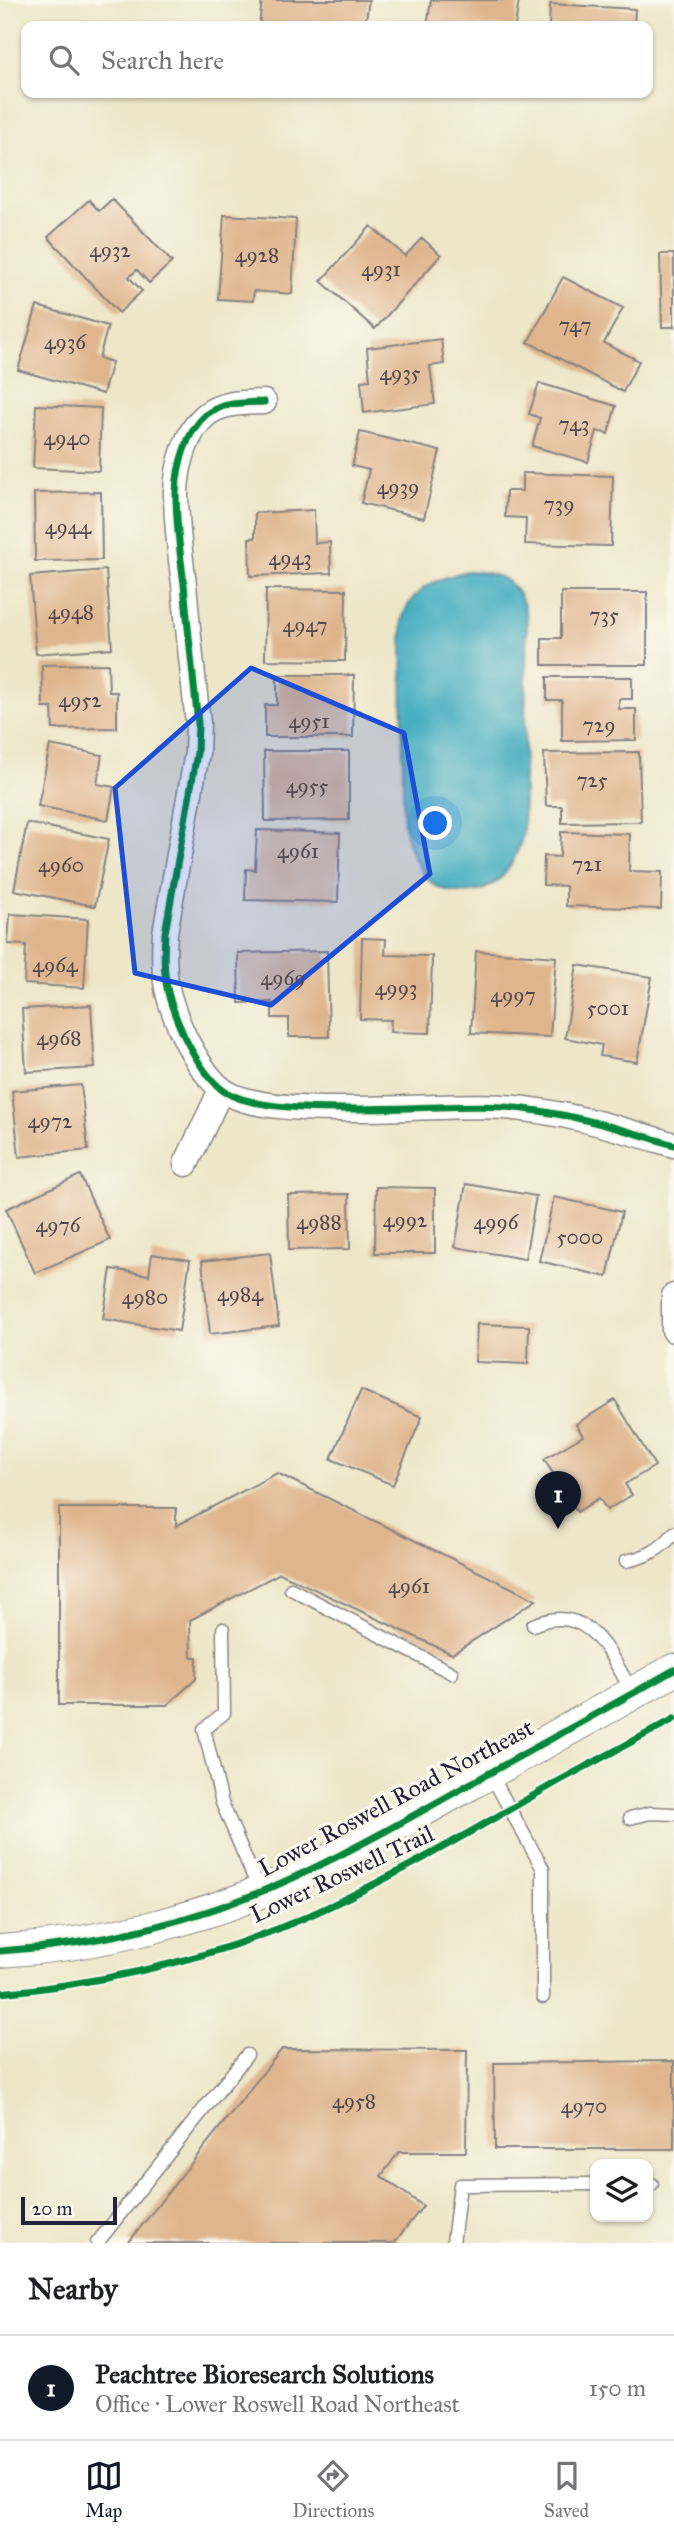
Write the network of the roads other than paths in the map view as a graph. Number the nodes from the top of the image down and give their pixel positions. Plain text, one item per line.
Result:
1 (264, 402) dead end
2 (221, 1090) junction
3 (674, 1145) edge
4 (187, 1164) dead end
5 (674, 1296) edge
6 (674, 1330) edge
7 (674, 1533) edge
8 (626, 1561) dead end
9 (291, 1589) dead end
10 (533, 1625) dead end
11 (223, 1629) dead end
12 (674, 1670) edge
13 (452, 1672) dead end
14 (633, 1693) junction
15 (490, 1773) junction
16 (674, 1814) edge
17 (630, 1818) dead end
18 (260, 1892) junction
19 (0, 1951) edge
20 (542, 1997) dead end
21 (247, 2055) dead end
22 (590, 2184) edge
23 (97, 2243) edge
24 (453, 2243) edge

1 - 2 street
2 - 3 street
2 - 4 street
5 - 6 street
7 - 8 lane
9 - 13 lane
10 - 14 lane
11 - 18 lane
12 - 14 street, Lower Roswell Road Northeast
14 - 15 street, Lower Roswell Road Northeast
15 - 18 street, Lower Roswell Road Northeast
15 - 20 lane
16 - 17 lane
18 - 19 street, Lower Roswell Road Northeast
21 - 23 lane
22 - 24 lane

